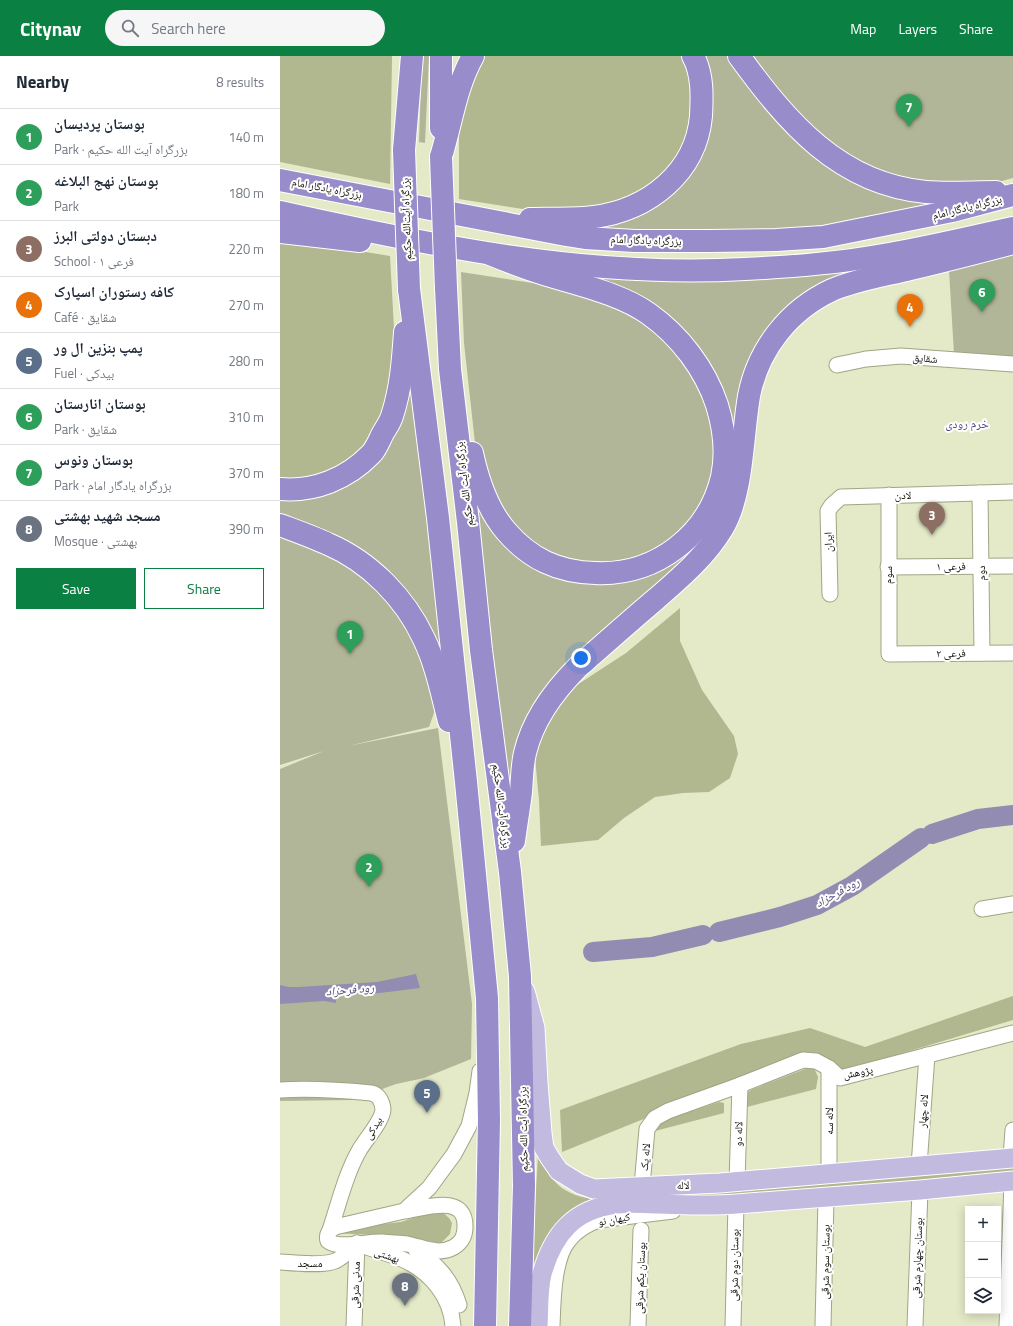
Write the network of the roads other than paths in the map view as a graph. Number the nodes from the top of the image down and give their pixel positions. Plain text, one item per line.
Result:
1 (398, 56) edge
2 (412, 56) edge
3 (441, 56) edge
4 (473, 56) edge
5 (693, 56) edge
6 (739, 56) edge
7 (404, 150) junction
8 (441, 157) junction
9 (285, 179) edge
10 (1013, 194) edge
11 (280, 212) edge
12 (492, 221) junction
13 (1013, 228) edge
14 (280, 232) edge
15 (392, 235) junction
16 (1013, 243) edge
17 (490, 254) junction
18 (409, 289) junction
19 (1013, 364) edge
20 (838, 365) dead end
21 (450, 369) junction
22 (280, 489) edge
23 (1013, 492) edge
24 (980, 493) junction
25 (889, 496) junction
26 (842, 497) joint
27 (280, 525) edge
28 (981, 566) junction
29 (1013, 566) edge
30 (888, 567) junction
31 (830, 594) dead end
32 (982, 653) junction
33 (1013, 653) edge
34 (889, 654) joint
35 (466, 782) junction
36 (510, 872) junction
37 (1013, 904) edge
38 (982, 909) dead end
39 (520, 976) junction
40 (487, 998) junction
41 (1013, 1033) edge
42 (927, 1055) junction
43 (829, 1068) junction
44 (740, 1085) junction
45 (280, 1090) edge
46 (647, 1128) joint
47 (1013, 1130) edge
48 (1012, 1158) edge
49 (919, 1166) junction
50 (829, 1174) junction
51 (1012, 1181) edge
52 (737, 1182) junction
53 (642, 1186) junction
54 (920, 1190) junction
55 (826, 1198) junction
56 (736, 1204) junction
57 (706, 1206) junction
58 (404, 1211) junction
59 (330, 1230) junction
60 (641, 1230) dead end
61 (357, 1243) junction
62 (406, 1244) junction
63 (280, 1262) edge
64 (354, 1326) edge
65 (453, 1326) edge
66 (463, 1326) edge
67 (485, 1326) edge
68 (520, 1326) edge
69 (538, 1326) edge
70 (552, 1326) edge
71 (638, 1326) edge
72 (733, 1326) edge
73 (823, 1326) edge
74 (915, 1326) edge
75 (1007, 1326) edge

1 - 7 highway
2 - 7 highway
3 - 8 highway
4 - 8 highway
5 - 12 highway
6 - 10 highway
7 - 18 highway, بزرگراه آیت‌الله حکیم, bridge
8 - 21 highway, بزرگراه آیت الله حکیم, bridge
9 - 12 highway, بزرگراه یادگار امام
10 - 12 highway, بزرگراه یادگار امام
11 - 15 highway
13 - 17 highway
14 - 15 highway
15 - 17 highway
16 - 36 highway
17 - 21 highway
18 - 22 highway
18 - 35 highway
19 - 20 street, شقایق
21 - 36 highway, بزرگراه آیت الله حکیم
23 - 24 street, لادن
24 - 25 street, لادن
24 - 28 street, دوم
25 - 26 street, لادن
25 - 30 street, سوم
26 - 31 street, ایران
27 - 35 highway
28 - 29 street, فرعی ۱
28 - 30 street, فرعی ۱
28 - 32 street, دوم
30 - 34 street, سوم
32 - 33 street, فرعی ۲
32 - 34 street, فرعی ۲
35 - 40 highway
36 - 39 highway, بزرگراه آیت الله حکیم
37 - 38 street
39 - 53 main road, لاله
39 - 68 highway, بزرگراه آیت الله حکیم
40 - 58 street
40 - 67 highway
41 - 42 street, پژوهش
42 - 43 street, پژوهش
42 - 49 street, لاله چهار
43 - 44 street, پژوهش
43 - 50 street, لاله سه
44 - 46 street, پژوهش
44 - 52 street, لاله دو
45 - 59 street, بیدکی
46 - 53 street, لاله یک
47 - 48 street
48 - 49 main road, لاله
49 - 50 main road, لاله
50 - 52 main road, لاله
51 - 54 main road, لاله
51 - 75 street
52 - 53 main road, لاله
54 - 55 main road, لاله
54 - 74 street, بوستان چهارم شرقی
55 - 56 main road, لاله
55 - 73 street, بوستان سوم شرقی
56 - 57 main road, لاله
56 - 72 street, بوستان دوم شرقی
57 - 69 main road, لاله
57 - 70 street, کیهان نو
58 - 59 street
58 - 62 street
59 - 61 street
60 - 71 street, بوستان یکم شرقی
61 - 62 street
61 - 63 street, مسجد
61 - 64 street, مدنی شرقی
61 - 65 street, بهشتی
62 - 66 street

